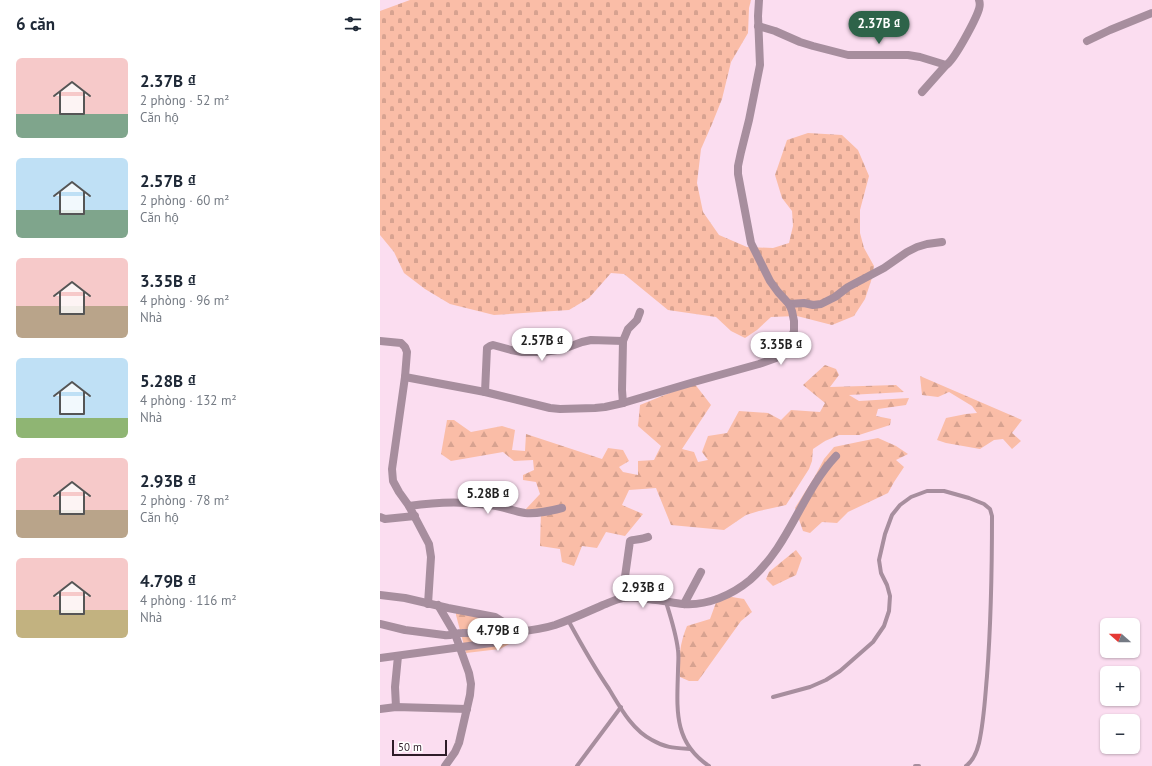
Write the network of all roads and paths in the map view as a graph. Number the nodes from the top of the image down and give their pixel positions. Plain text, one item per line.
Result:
1 (759, 0) edge
2 (979, 0) edge
3 (1152, 13) edge
4 (758, 26) junction
5 (1087, 40) dead end
6 (946, 65) junction
7 (922, 92) dead end
8 (942, 242) dead end
9 (789, 304) junction
10 (640, 312) dead end
11 (380, 341) edge
12 (623, 341) junction
13 (405, 377) junction
14 (485, 392) junction
15 (623, 403) junction
16 (836, 456) dead end
17 (409, 506) junction
18 (562, 508) dead end
19 (415, 516) junction
20 (380, 517) edge
21 (648, 537) dead end
22 (701, 572) dead end
23 (380, 595) edge
24 (622, 598) junction
25 (665, 601) junction
26 (428, 604) junction
27 (684, 604) junction
28 (438, 605) junction
29 (448, 608) junction
30 (568, 620) junction
31 (380, 624) edge
32 (526, 630) junction
33 (511, 632) junction
34 (457, 634) junction
35 (460, 647) junction
36 (398, 656) junction
37 (380, 658) edge
38 (773, 697) dead end
39 (621, 707) junction
40 (396, 708) junction
41 (380, 709) edge
42 (467, 709) junction
43 (690, 749) junction
44 (445, 766) edge
45 (577, 766) edge
46 (709, 766) edge
47 (915, 766) edge
48 (919, 766) edge
49 (966, 766) edge

1 - 4 street
2 - 6 street
3 - 5 street
4 - 6 street
4 - 9 street
6 - 7 street
8 - 9 street
9 - 15 street
10 - 12 street
11 - 13 street
12 - 14 street
12 - 15 street
13 - 14 street
13 - 17 street
14 - 15 street
16 - 27 street
17 - 18 street
17 - 19 street
19 - 20 street
19 - 26 street
21 - 24 street
22 - 27 street
23 - 26 street
24 - 25 street
24 - 30 street
25 - 27 street
25 - 43 lane
26 - 28 street
28 - 29 street
28 - 34 street
29 - 33 street
29 - 34 street
30 - 32 street
30 - 39 lane
31 - 34 street
32 - 33 street
32 - 35 street
33 - 34 street
34 - 35 street
35 - 36 street
35 - 42 street
36 - 37 street
36 - 40 street
38 - 49 lane
39 - 43 lane
39 - 45 lane
40 - 41 street
40 - 42 street
42 - 44 street
43 - 46 lane
47 - 48 lane

